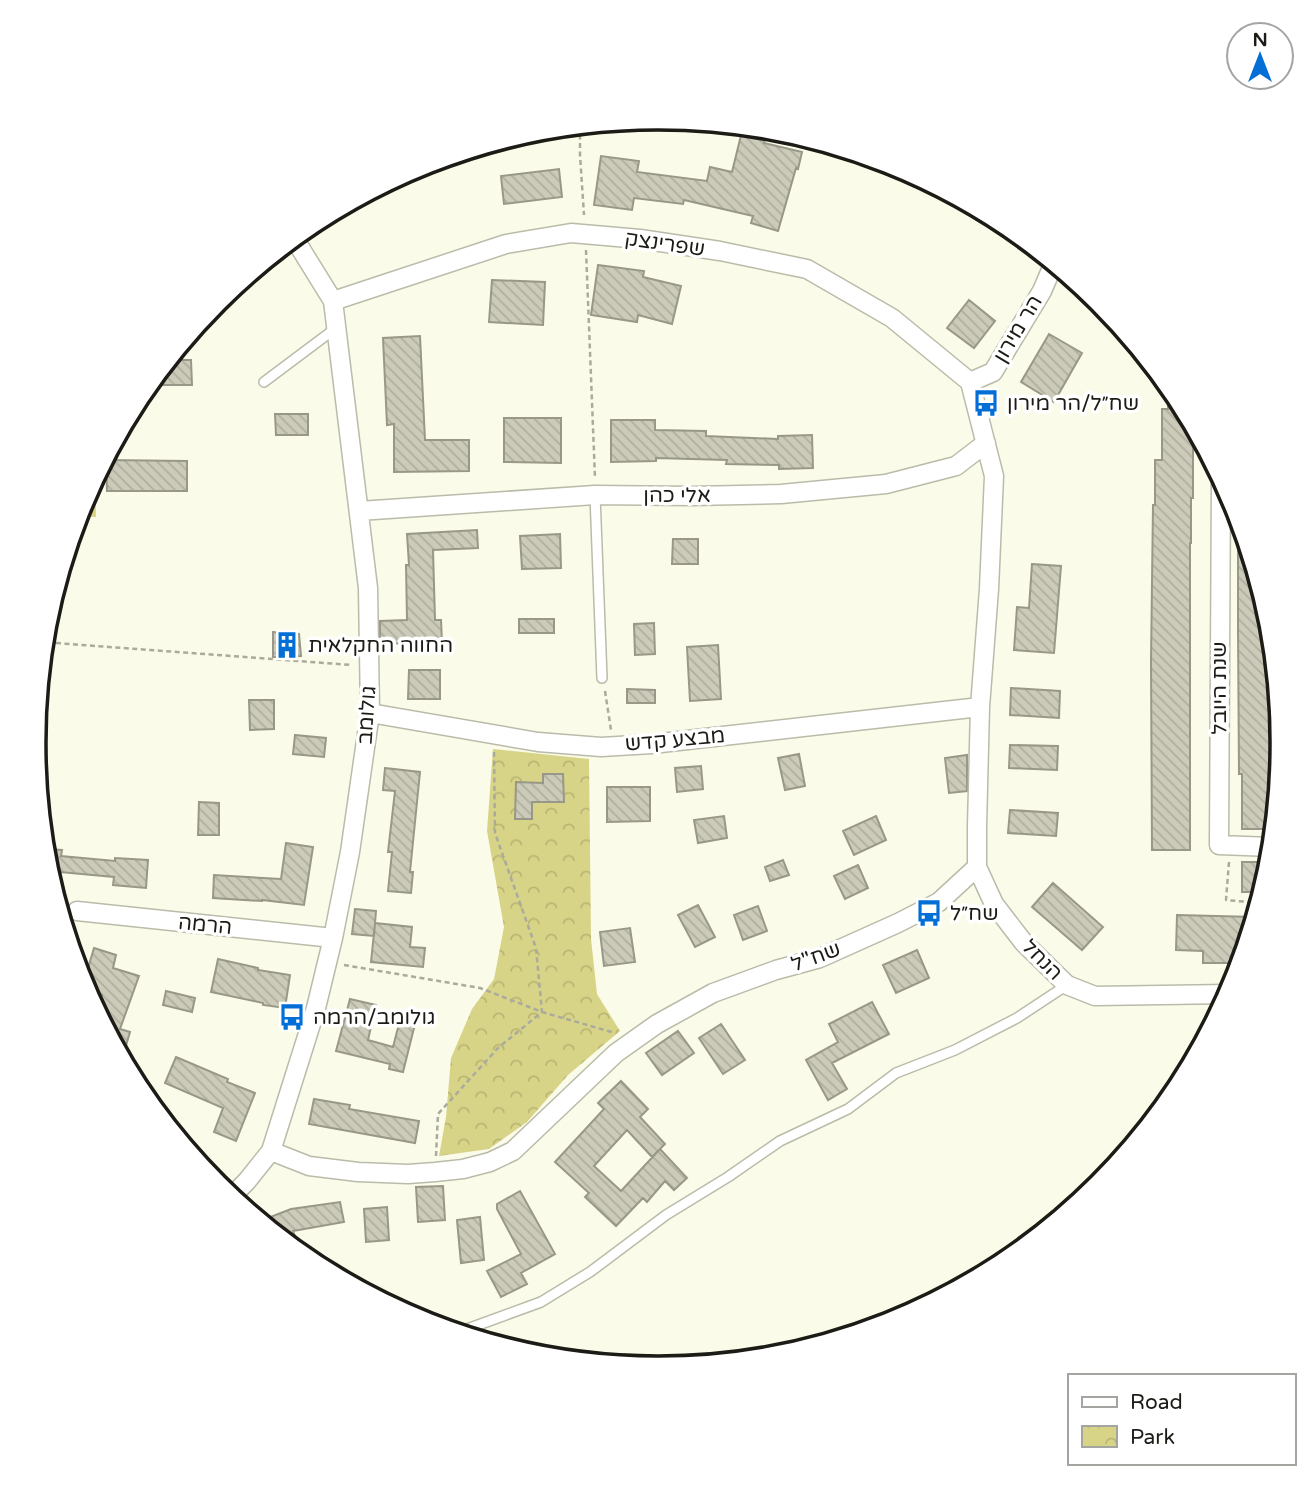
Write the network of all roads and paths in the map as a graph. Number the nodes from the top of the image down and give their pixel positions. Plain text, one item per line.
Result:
1 (580, 136) edge
2 (586, 234) junction
3 (300, 247) edge
4 (1050, 272) edge
5 (333, 301) junction
6 (336, 328) junction
7 (264, 382) dead end
8 (970, 382) junction
9 (986, 443) junction
10 (595, 495) junction
11 (1221, 502) edge
12 (359, 511) junction
13 (56, 643) dead end
14 (369, 666) junction
15 (603, 678) joint
16 (980, 707) junction
17 (370, 713) junction
18 (494, 735) junction
19 (614, 746) junction
20 (1231, 845) junction
21 (1261, 846) edge
22 (977, 867) junction
23 (1250, 903) edge
24 (77, 911) dead end
25 (333, 938) junction
26 (327, 962) junction
27 (1067, 985) junction
28 (1216, 994) edge
29 (542, 1012) junction
30 (637, 1039) junction
31 (271, 1151) junction
32 (435, 1172) junction
33 (239, 1189) edge
34 (473, 1327) edge

1 - 2 path
2 - 5 street, שפרינצק
2 - 8 street, שפרינצק
2 - 10 path
3 - 5 street, גולומב
4 - 8 street, הר מירון
5 - 6 street, גולומב
6 - 7 lane
6 - 12 street, גולומב
8 - 9 street
9 - 10 street, אלי כהן
9 - 16 street
10 - 12 street, אלי כהן
10 - 15 lane
11 - 20 street, שנת היובל
12 - 14 street, גולומב
13 - 14 path
14 - 17 street, גולומב
15 - 19 path
16 - 19 street, מבצע קדש
16 - 22 street
17 - 18 street, מבצע קדש
17 - 25 street, גולומב
18 - 19 street, מבצע קדש
18 - 29 path
20 - 21 street
20 - 23 path
22 - 27 street, הנחל
22 - 30 street, שח"ל
24 - 25 street, הרמה
25 - 26 street, גולומב
26 - 29 path
26 - 31 street, גולומב
27 - 28 street, הנחל
27 - 34 lane
29 - 30 path
29 - 32 path
30 - 32 street, שח"ל
31 - 32 street, שח"ל
31 - 33 street

